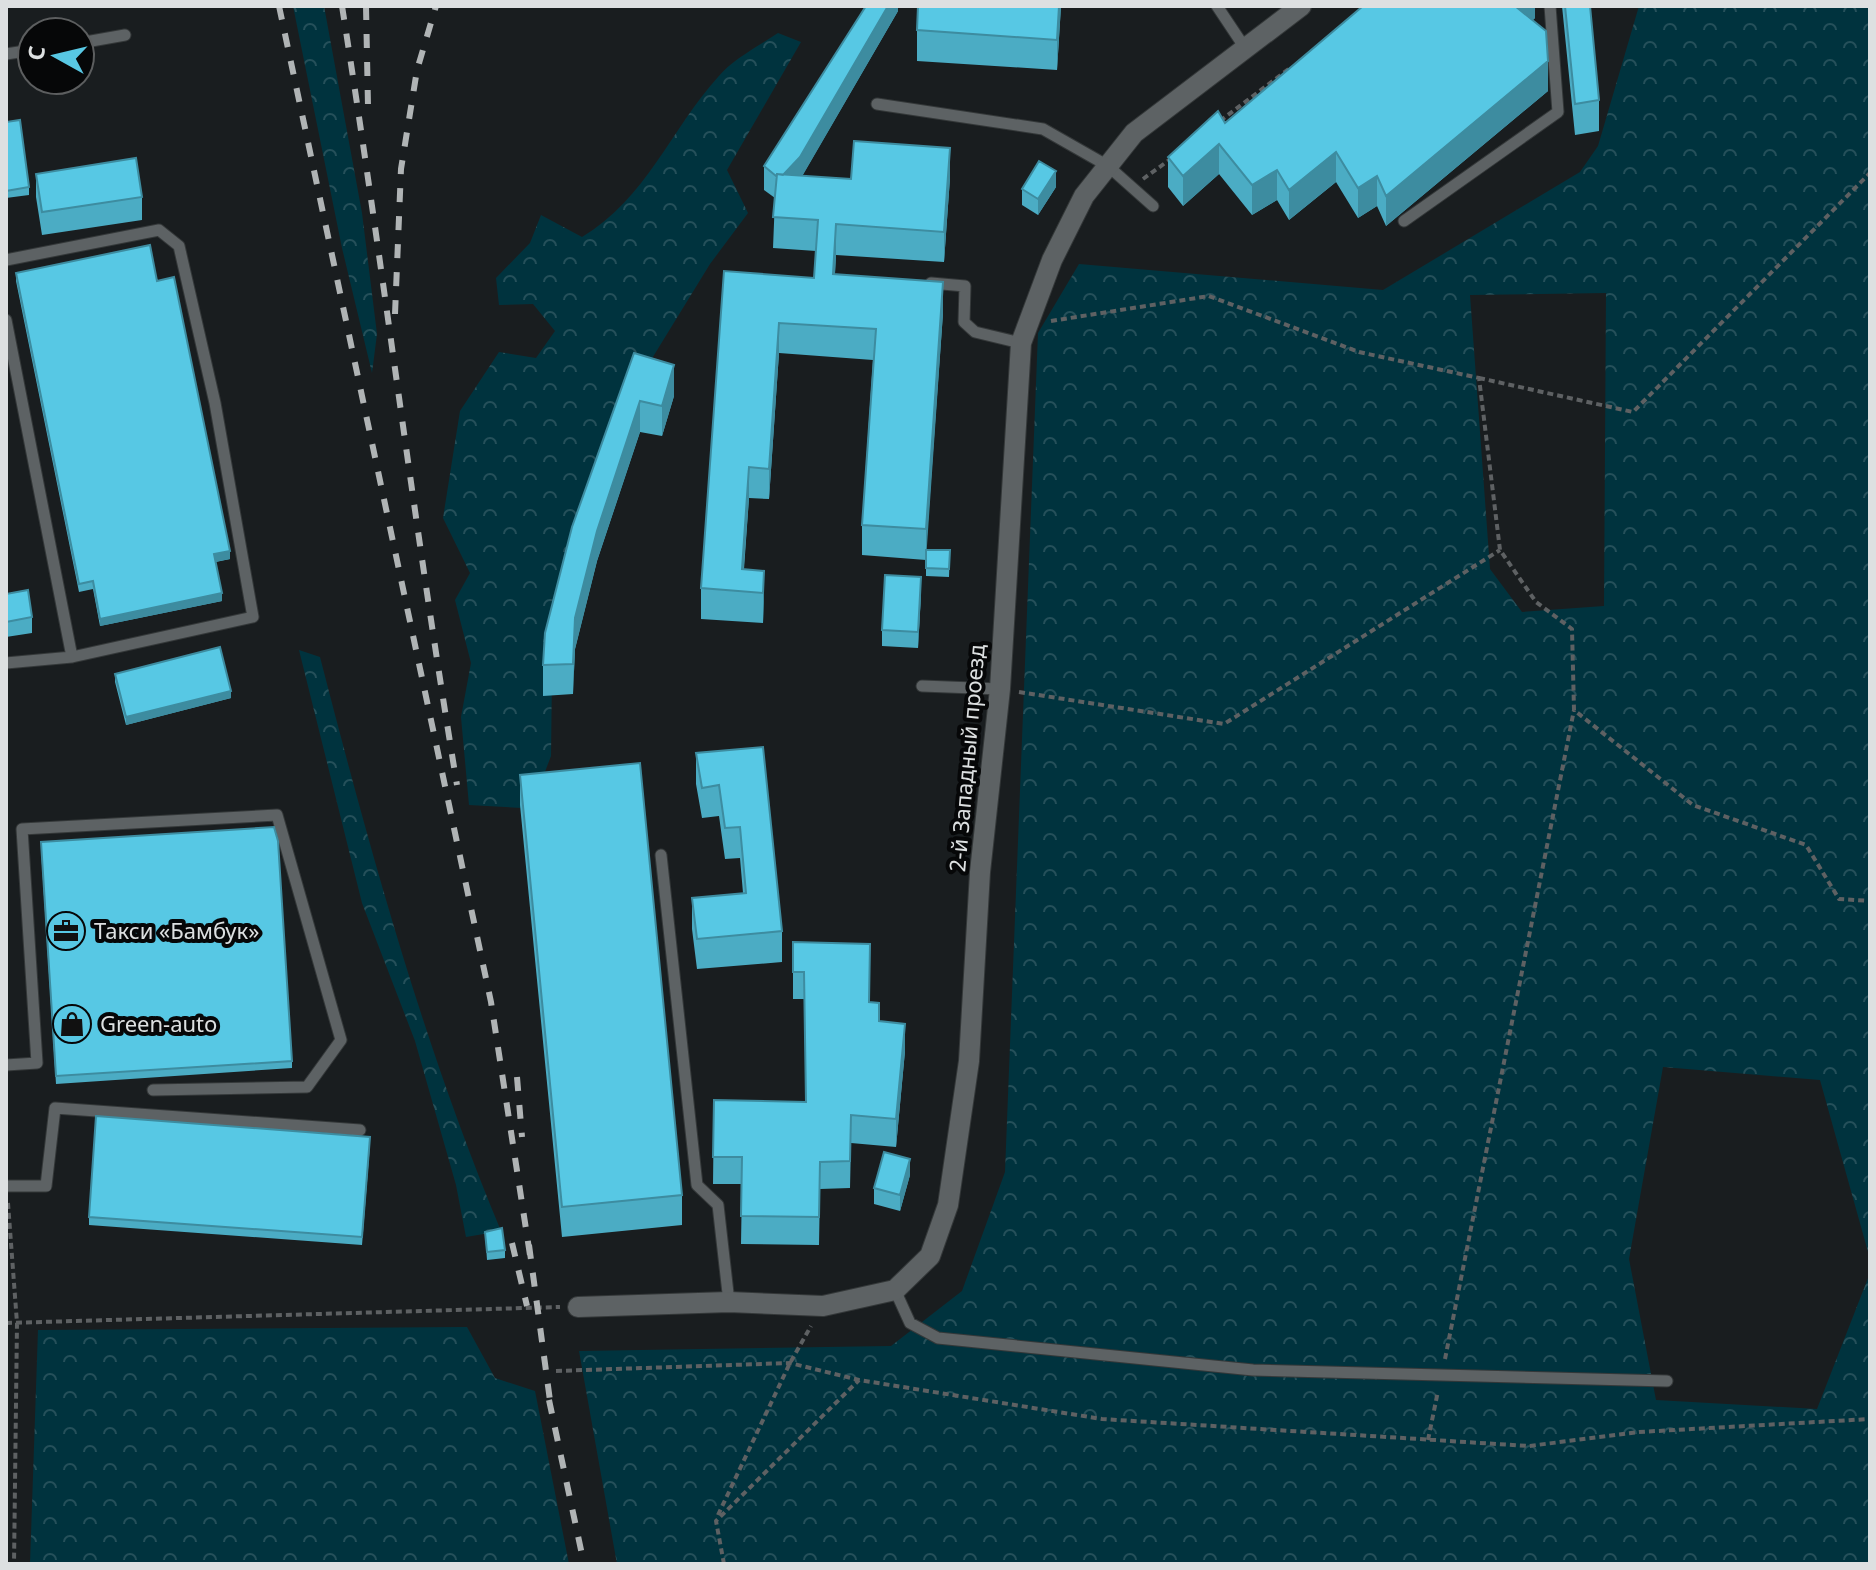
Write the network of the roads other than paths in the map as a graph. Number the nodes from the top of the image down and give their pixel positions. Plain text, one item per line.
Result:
1 (1217, 6) edge
2 (1301, 6) edge
3 (1550, 6) edge
4 (125, 35) dead end
5 (96, 40) edge
6 (1245, 48) junction
7 (877, 104) dead end
8 (1108, 166) junction
9 (1153, 206) dead end
10 (1404, 221) dead end
11 (6, 260) edge
12 (922, 283) edge
13 (6, 320) edge
14 (1025, 334) junction
15 (72, 657) junction
16 (6, 663) edge
17 (922, 686) dead end
18 (1000, 689) junction
19 (661, 855) dead end
20 (6, 1065) edge
21 (153, 1090) dead end
22 (360, 1130) dead end
23 (6, 1186) edge
24 (895, 1290) junction
25 (729, 1302) junction
26 (578, 1307) road end
27 (1667, 1381) dead end

1 - 6 lane
2 - 6 street, 2-й Западный проезд
3 - 10 lane
4 - 5 lane
6 - 8 street, 2-й Западный проезд
7 - 8 lane
8 - 9 lane
8 - 14 street, 2-й Западный проезд
11 - 15 lane
12 - 14 lane
13 - 15 lane
14 - 18 street, 2-й Западный проезд
15 - 16 lane
17 - 18 lane
18 - 24 street, 2-й Западный проезд
19 - 25 lane
20 - 21 lane
22 - 23 lane
24 - 25 street
24 - 27 lane
25 - 26 street

